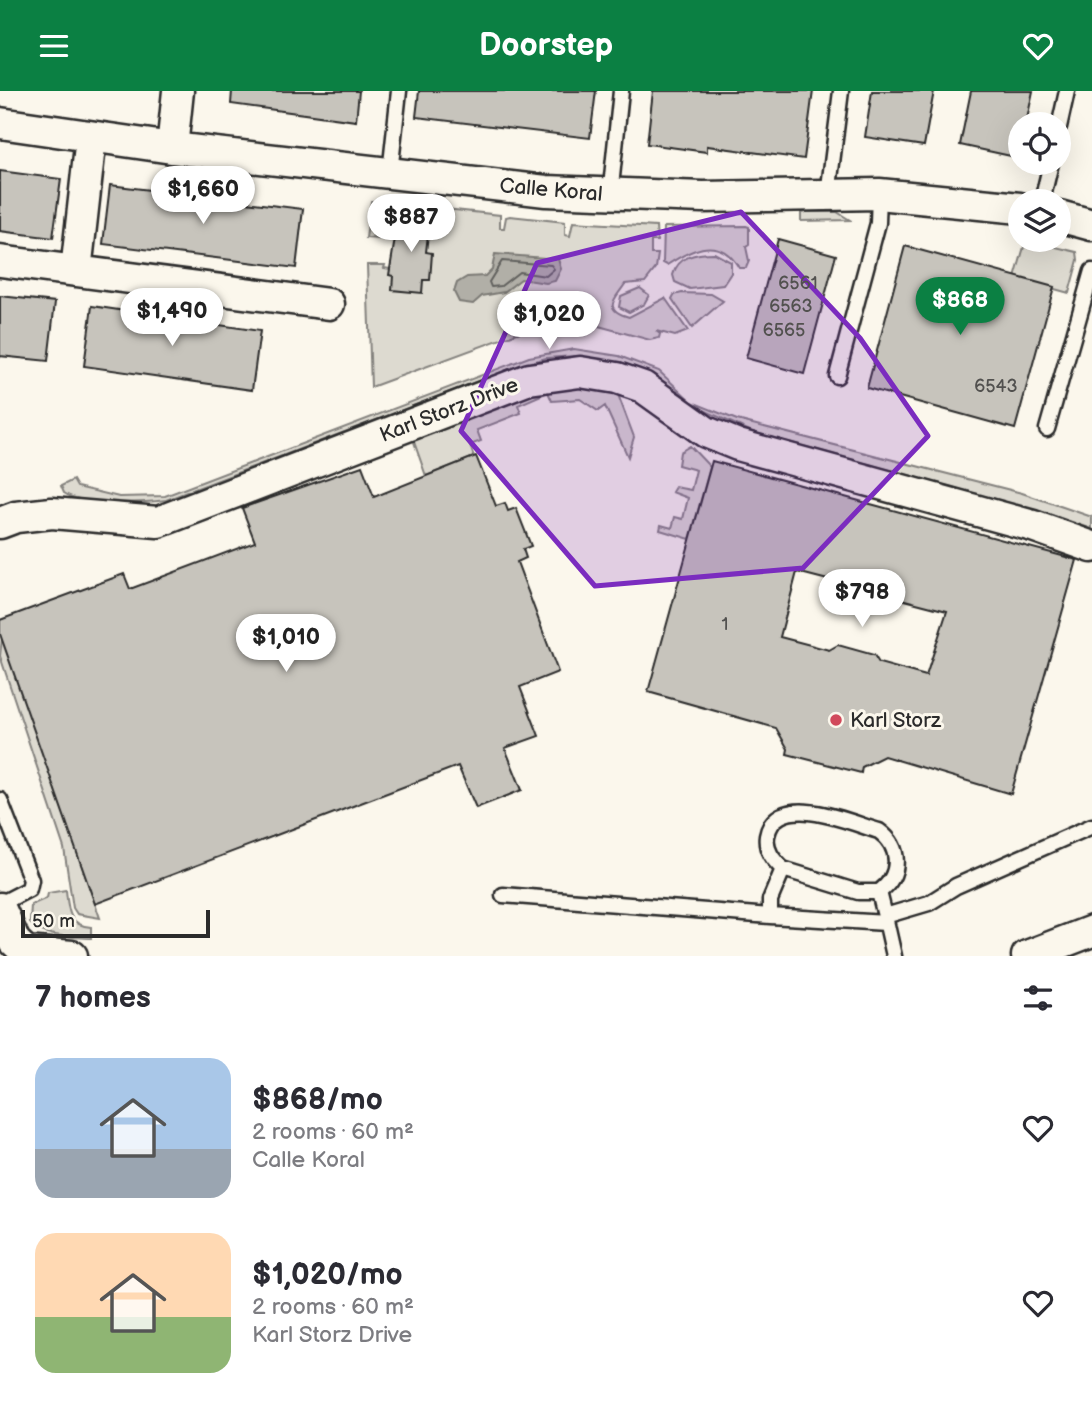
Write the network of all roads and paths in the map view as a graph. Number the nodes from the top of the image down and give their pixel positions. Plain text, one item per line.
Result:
1 (178, 91) edge
2 (399, 91) edge
3 (621, 91) edge
4 (841, 91) edge
5 (1067, 91) edge
6 (1062, 112) edge
7 (0, 123) edge
8 (91, 137) junction
9 (172, 148) junction
10 (390, 173) junction
11 (879, 194) junction
12 (828, 195) junction
13 (610, 196) junction
14 (1008, 206) edge
15 (1071, 220) edge
16 (1092, 226) edge
17 (0, 261) edge
18 (76, 271) junction
19 (1092, 271) edge
20 (329, 304) dead end
21 (837, 376) dead end
22 (1047, 429) dead end
23 (0, 523) edge
24 (1092, 547) edge
25 (0, 800) edge
26 (1092, 826) edge
27 (783, 869) junction
28 (878, 892) junction
29 (503, 895) dead end
30 (0, 906) edge
31 (770, 916) junction
32 (886, 919) junction
33 (1092, 931) edge
34 (72, 956) edge
35 (894, 956) edge
36 (1027, 956) edge

1 - 9 street
2 - 10 lane
3 - 13 lane
4 - 12 lane
5 - 6 lane
7 - 8 street, Calle Koral
8 - 9 street, Calle Koral
8 - 18 street
9 - 10 street, Calle Koral
10 - 13 street, Calle Koral
11 - 12 street, Calle Koral
11 - 14 street, Calle Koral
11 - 21 lane
12 - 13 street, Calle Koral
15 - 16 street
17 - 18 street
18 - 20 street
19 - 22 lane
23 - 24 street, Karl Storz Drive
25 - 30 lane
26 - 32 lane
27 - 28 lane
27 - 28 lane
27 - 31 lane
28 - 32 lane
29 - 31 lane
30 - 34 street
31 - 32 lane
32 - 35 lane
33 - 36 street

